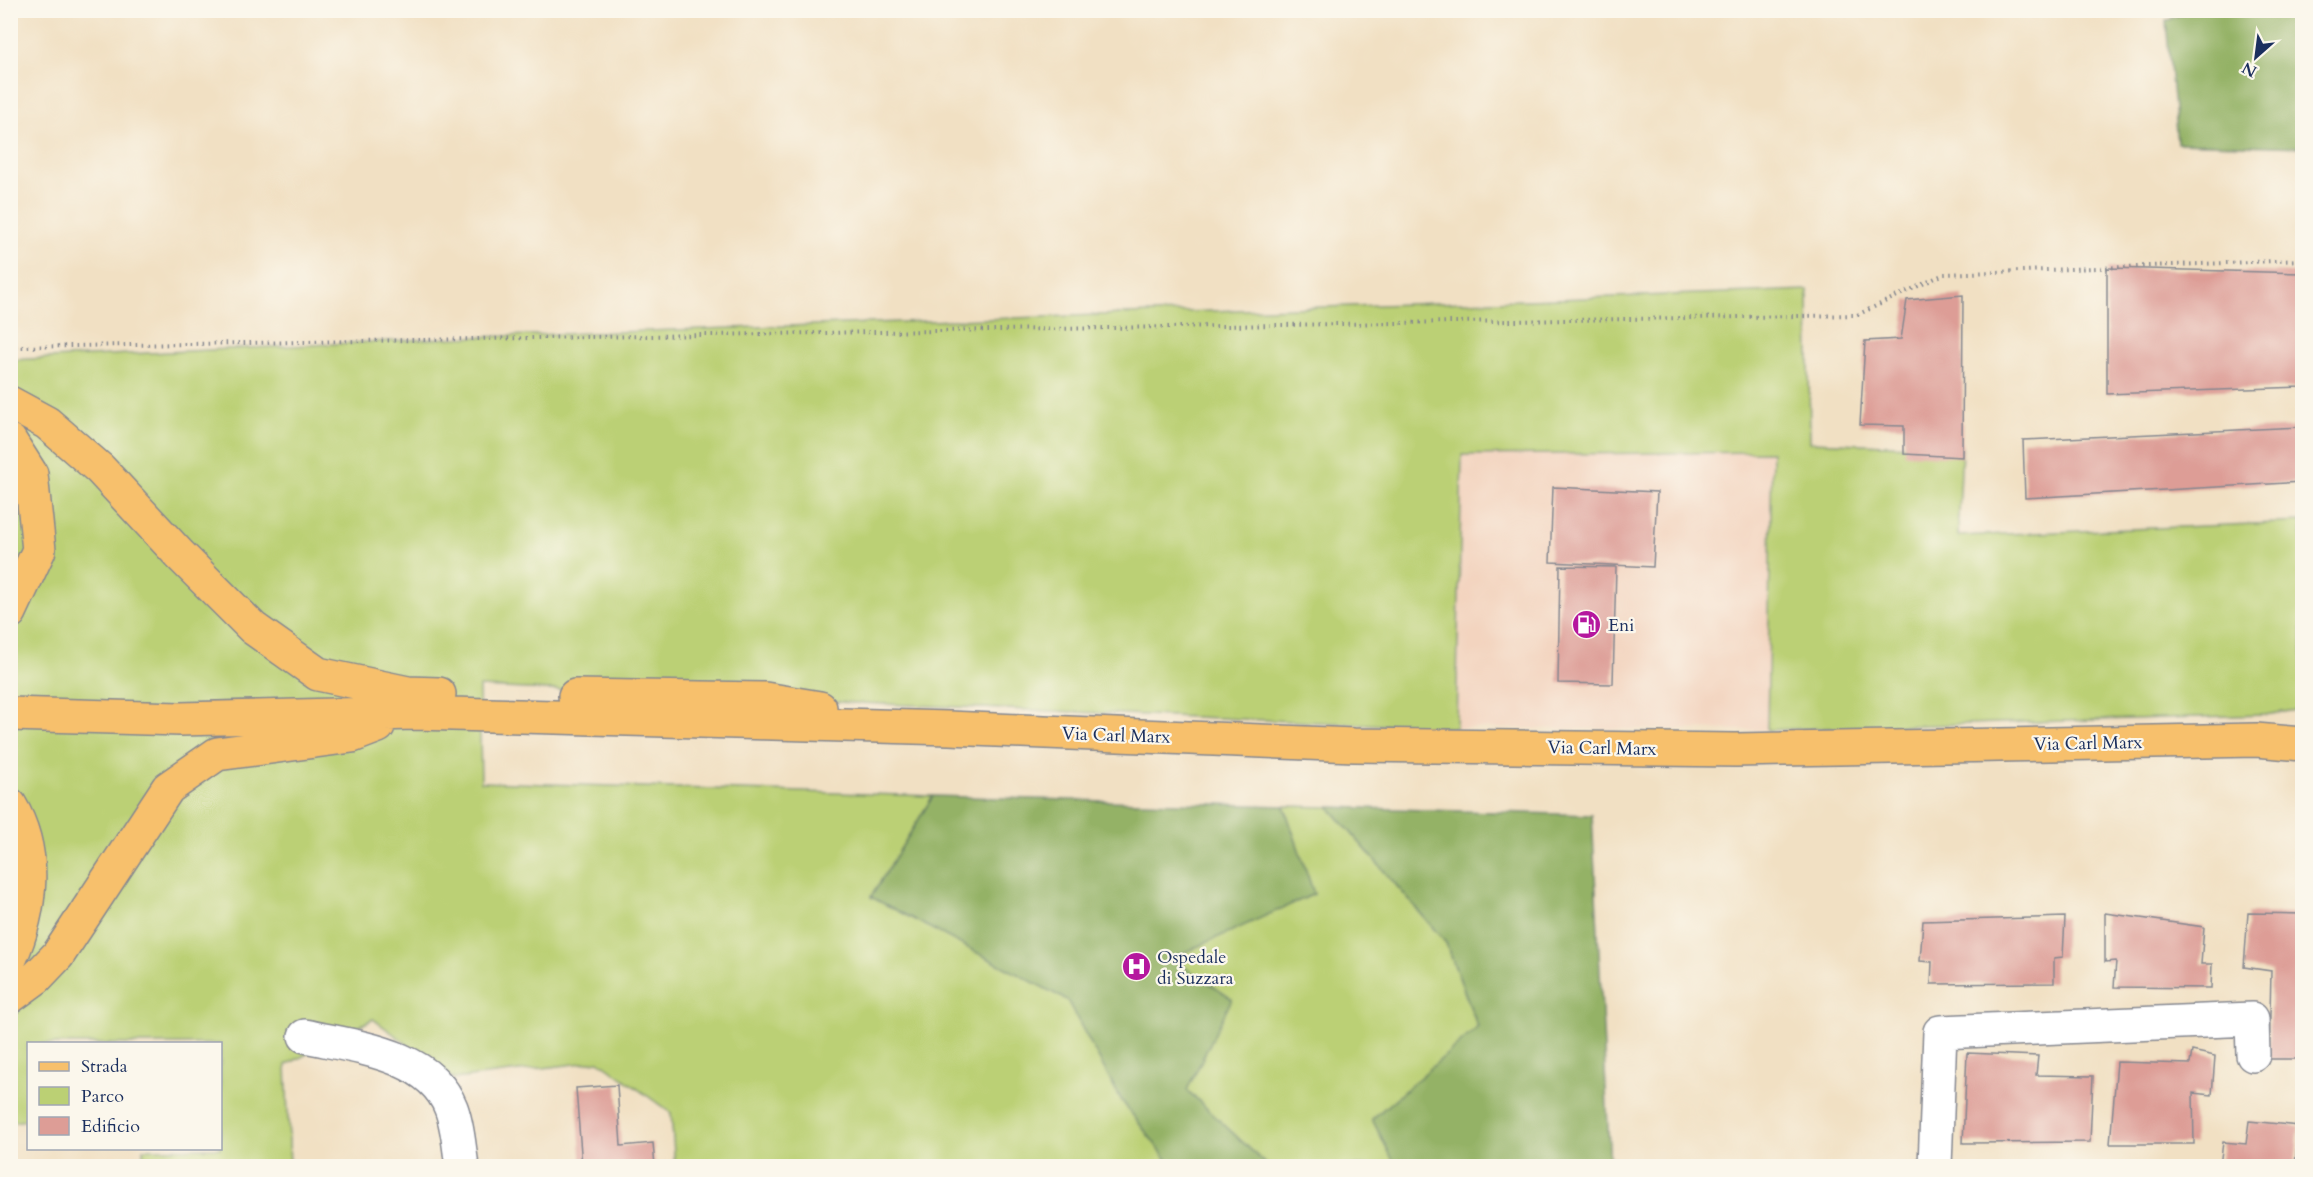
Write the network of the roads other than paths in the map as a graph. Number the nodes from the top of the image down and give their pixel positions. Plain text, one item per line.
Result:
1 (10, 403) edge
2 (10, 441) edge
3 (10, 612) edge
4 (415, 713) junction
5 (10, 714) edge
6 (949, 728) junction
7 (2302, 729) edge
8 (2256, 740) junction
9 (2302, 744) edge
10 (10, 805) edge
11 (10, 959) edge
12 (10, 997) edge
13 (305, 1036) dead end
14 (2253, 1055) dead end
15 (462, 1167) edge
16 (1935, 1167) edge

1 - 6 main road
2 - 3 main road
4 - 5 main road
4 - 6 main road
4 - 12 main road
6 - 8 main road, Via Carl Marx
7 - 8 main road, Via Carl Marx
8 - 9 main road, Via Carl Marx
10 - 11 main road
13 - 15 street
14 - 16 street

